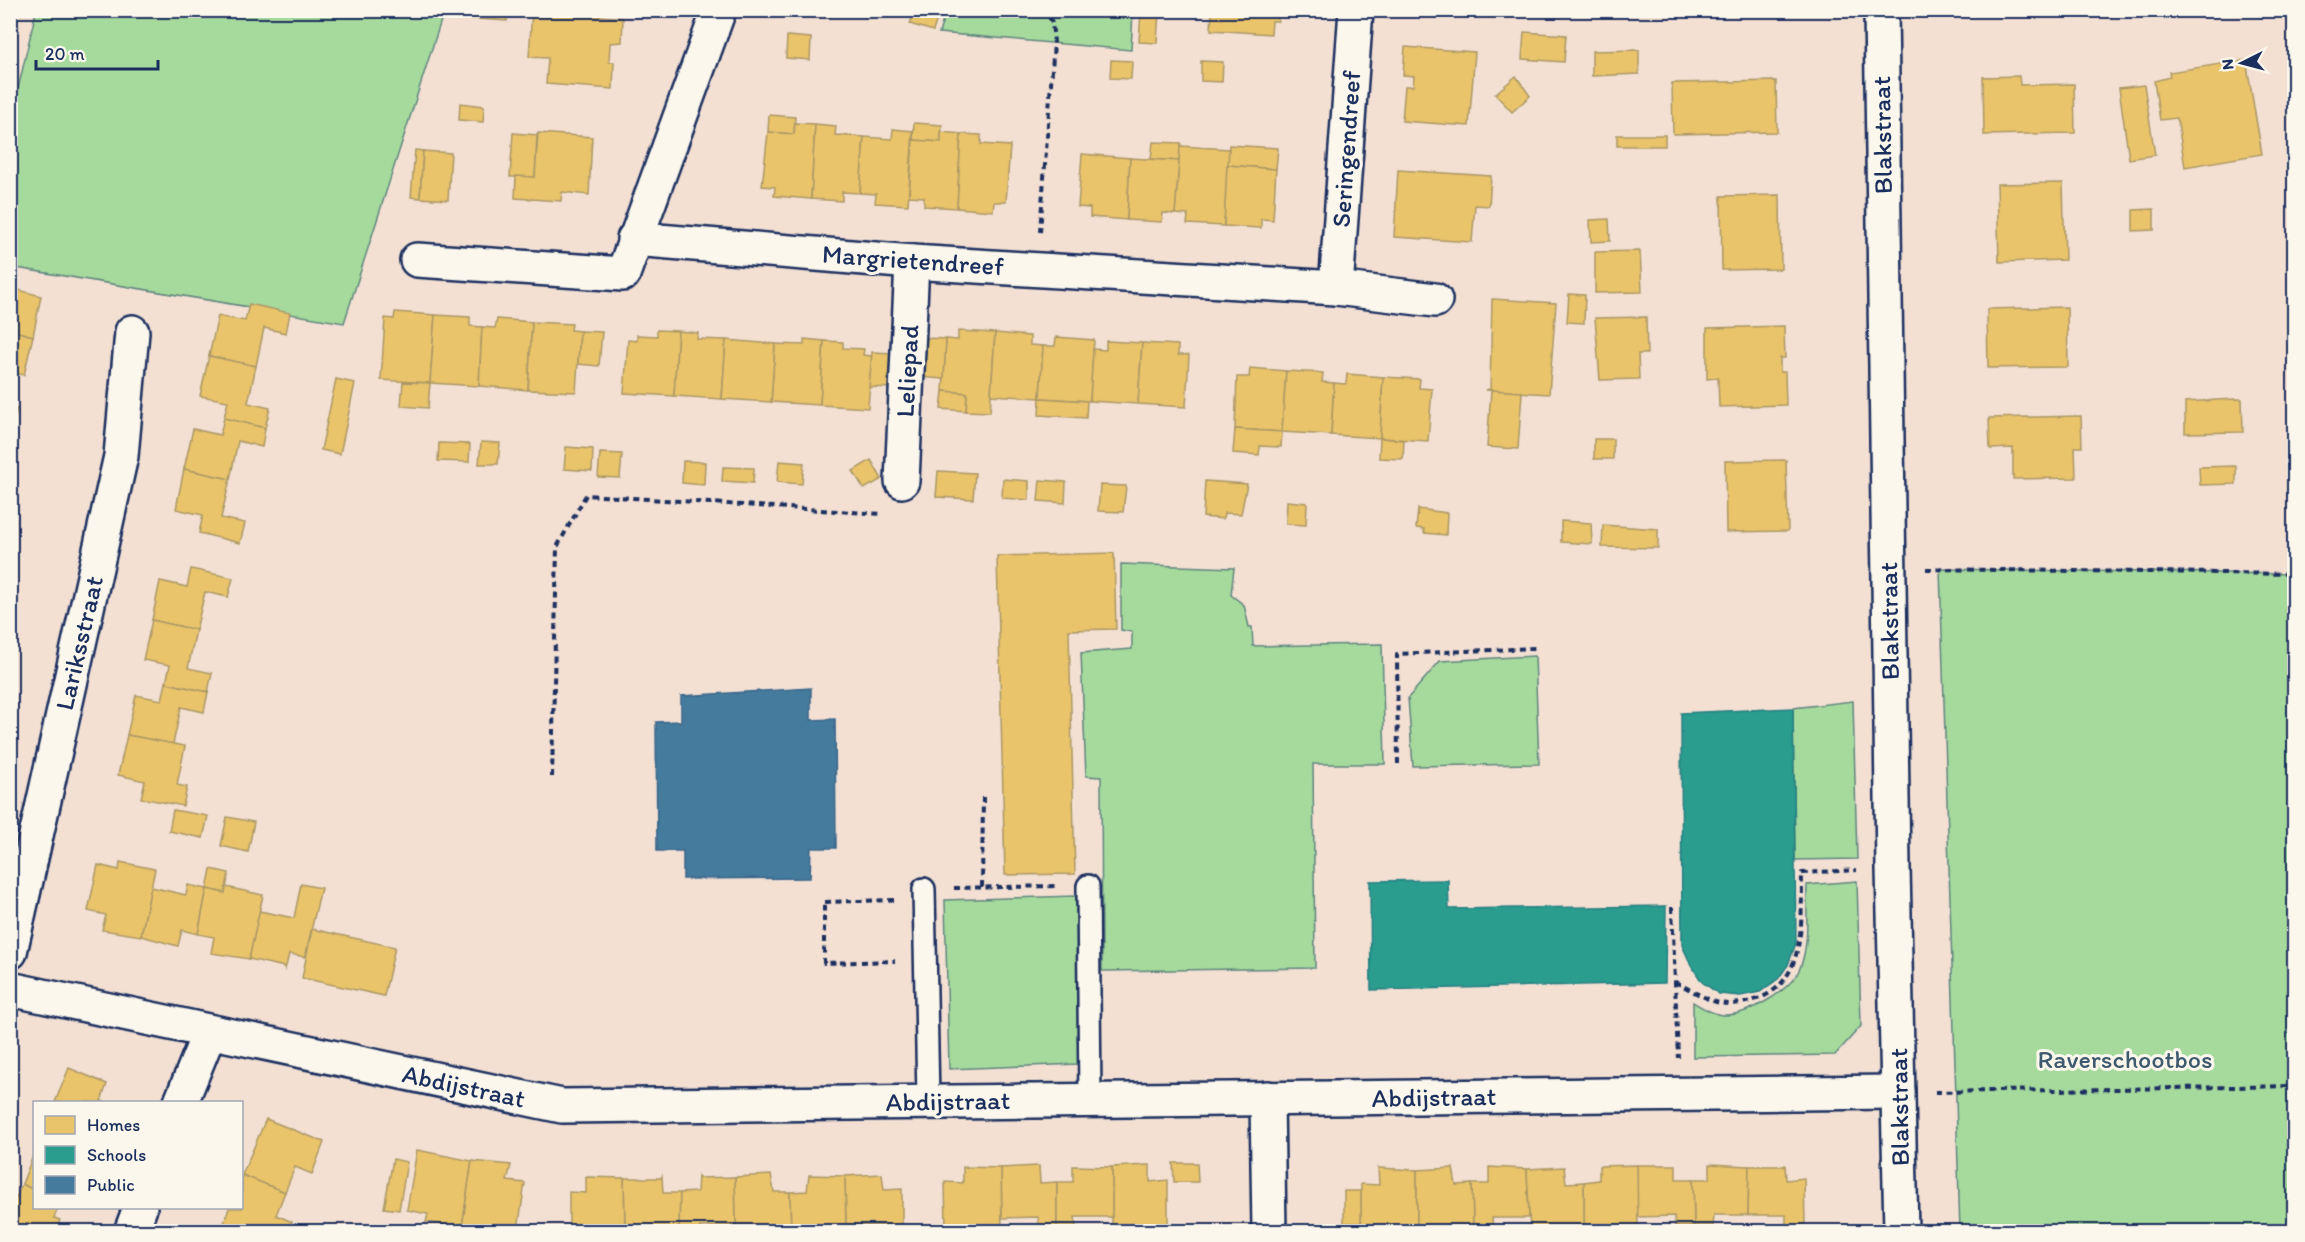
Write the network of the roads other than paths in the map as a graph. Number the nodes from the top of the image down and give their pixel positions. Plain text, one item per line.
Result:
1 (719, 10) edge
2 (1356, 10) edge
3 (1881, 10) edge
4 (634, 239) junction
5 (417, 260) dead end
6 (912, 262) junction
7 (1336, 288) junction
8 (1435, 300) dead end
9 (132, 332) dead end
10 (902, 481) road end
11 (1088, 886) road end
12 (924, 894) road end
13 (10, 952) edge
14 (10, 989) edge
15 (209, 1033) junction
16 (1898, 1092) junction
17 (1267, 1098) junction
18 (1090, 1100) junction
19 (181, 1101) edge
20 (928, 1101) junction
21 (140, 1209) edge
22 (130, 1232) edge
23 (1269, 1232) edge
24 (1901, 1232) edge

1 - 4 street
2 - 7 street, Seringendreef
3 - 16 street, Blakstraat
4 - 5 street
4 - 6 street, Margrietendreef
6 - 7 street, Margrietendreef
6 - 10 street, Leliepad
7 - 8 street, Margrietendreef
9 - 13 street, Lariksstraat
11 - 18 lane
12 - 20 lane
14 - 15 street, Abdijstraat
15 - 19 street
15 - 20 street, Abdijstraat
16 - 17 street, Abdijstraat
16 - 24 street, Blakstraat
17 - 18 street, Abdijstraat
17 - 23 street
18 - 20 street, Abdijstraat
21 - 22 street

